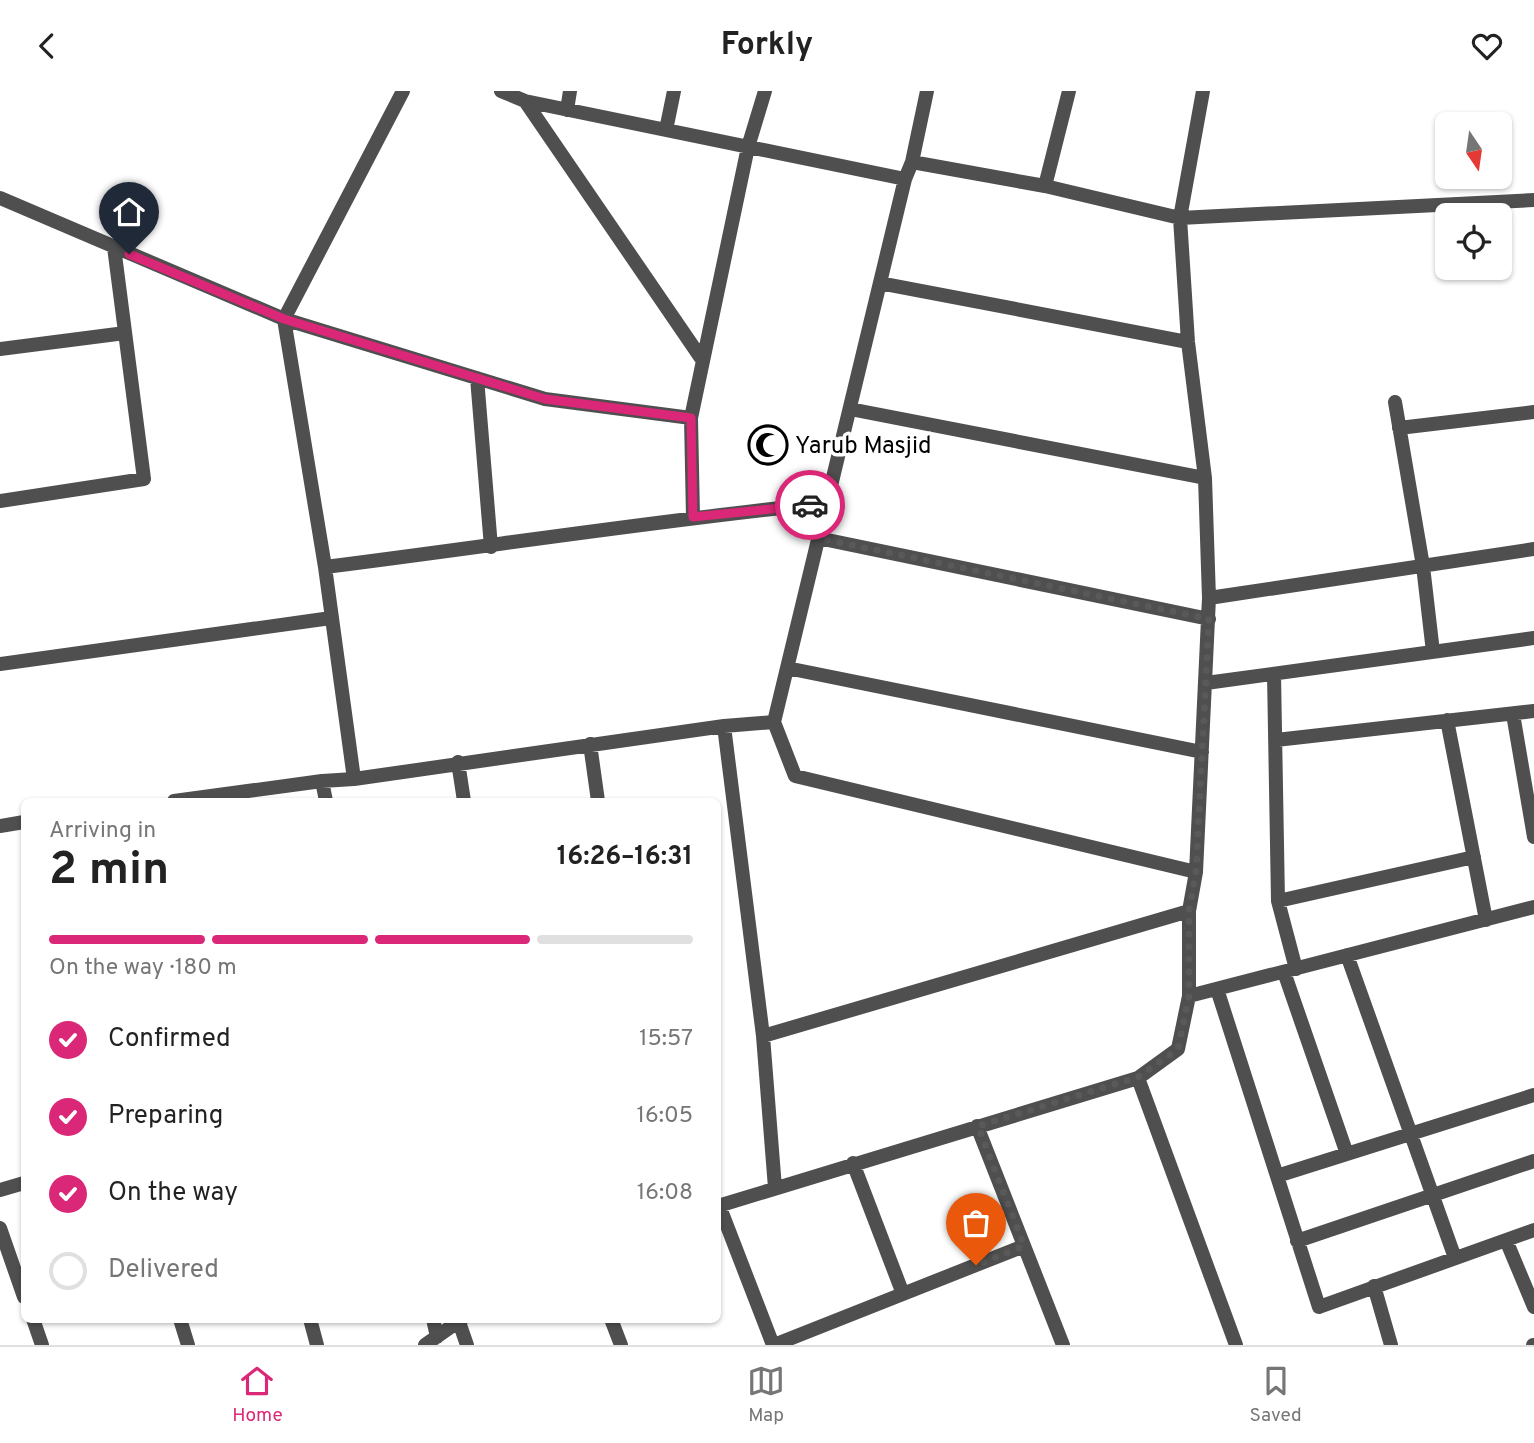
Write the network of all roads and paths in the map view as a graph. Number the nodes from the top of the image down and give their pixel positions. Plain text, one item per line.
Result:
1 (403, 91) edge
2 (501, 91) edge
3 (570, 91) edge
4 (674, 91) edge
5 (765, 91) edge
6 (927, 91) edge
7 (1069, 91) edge
8 (1203, 91) edge
9 (525, 101) junction
10 (567, 110) junction
11 (666, 130) junction
12 (748, 147) junction
13 (912, 162) junction
14 (905, 179) junction
15 (1045, 186) junction
16 (0, 198) edge
17 (1534, 199) edge
18 (1180, 218) junction
19 (114, 247) junction
20 (880, 283) junction
21 (284, 319) junction
22 (125, 333) junction
23 (1188, 342) junction
24 (0, 349) edge
25 (703, 361) junction
26 (477, 378) junction
27 (1395, 402) dead end
28 (850, 409) junction
29 (1534, 412) edge
30 (691, 418) junction
31 (1399, 428) junction
32 (1205, 478) junction
33 (0, 501) edge
34 (827, 503) junction
35 (693, 517) junction
36 (818, 538) junction
37 (491, 547) junction
38 (1534, 549) edge
39 (1423, 566) junction
40 (325, 567) junction
41 (1209, 598) junction
42 (331, 618) junction
43 (1209, 619) junction
44 (1534, 638) edge
45 (1433, 652) junction
46 (0, 664) edge
47 (787, 668) junction
48 (1274, 674) junction
49 (1206, 683) junction
50 (1534, 711) edge
51 (1513, 714) junction
52 (1447, 720) junction
53 (774, 722) junction
54 (724, 726) junction
55 (1276, 740) junction
56 (590, 744) junction
57 (1202, 752) junction
58 (458, 762) junction
59 (354, 779) junction
60 (322, 781) junction
61 (250, 796) edge
62 (220, 798) edge
63 (325, 798) edge
64 (464, 798) edge
65 (598, 798) edge
66 (21, 822) edge
67 (0, 825) edge
68 (1534, 838) edge
69 (1474, 857) junction
70 (1196, 872) junction
71 (1278, 901) junction
72 (1534, 907) edge
73 (1189, 911) junction
74 (1486, 920) junction
75 (1347, 955) junction
76 (1290, 970) junction
77 (1217, 989) junction
78 (1189, 996) junction
79 (763, 1036) junction
80 (1138, 1077) junction
81 (1534, 1095) edge
82 (978, 1126) junction
83 (1411, 1134) junction
84 (1347, 1154) junction
85 (1534, 1161) edge
86 (853, 1163) junction
87 (1277, 1176) junction
88 (21, 1184) edge
89 (775, 1188) junction
90 (0, 1189) edge
91 (1433, 1196) junction
92 (721, 1204) edge
93 (721, 1213) edge
94 (0, 1228) edge
95 (1534, 1230) edge
96 (1506, 1240) junction
97 (1297, 1241) junction
98 (1024, 1246) junction
99 (1455, 1258) junction
100 (1374, 1286) junction
101 (21, 1288) edge
102 (903, 1294) junction
103 (1534, 1307) edge
104 (34, 1323) edge
105 (181, 1323) edge
106 (311, 1323) edge
107 (433, 1323) edge
108 (458, 1323) edge
109 (462, 1323) edge
110 (613, 1323) edge
111 (431, 1341) edge
112 (42, 1345) edge
113 (188, 1345) edge
114 (317, 1345) edge
115 (467, 1345) edge
116 (621, 1345) edge
117 (773, 1345) edge
118 (1063, 1345) edge
119 (1236, 1345) edge
120 (1391, 1345) edge

1 - 21 street
2 - 9 street
3 - 10 street
4 - 11 street
5 - 12 street
6 - 13 street
7 - 15 street
8 - 18 street
9 - 10 street
9 - 25 street
10 - 11 street
11 - 12 street
12 - 14 street
12 - 25 street
13 - 14 street
13 - 15 street
14 - 20 street
15 - 18 street
16 - 19 street
17 - 18 street
18 - 23 street
19 - 21 street
19 - 22 street
20 - 23 street
20 - 28 street
21 - 26 street
21 - 40 street
22 - 24 street
22 - 33 street
23 - 32 street
25 - 30 street
26 - 30 street
26 - 37 street
27 - 31 street
28 - 32 street
28 - 34 street
29 - 31 street
30 - 35 street
31 - 39 street
32 - 41 street
34 - 35 street
34 - 36 street
35 - 37 street
36 - 43 street
36 - 47 street
37 - 40 street
38 - 39 street
39 - 41 street
39 - 45 street
40 - 42 street
41 - 43 street
42 - 46 street
42 - 59 street
43 - 49 street
44 - 45 street
45 - 48 street
47 - 53 street
47 - 57 street
48 - 49 street
48 - 55 street
49 - 57 street
50 - 51 street
51 - 52 street
51 - 68 street
52 - 55 street
52 - 69 street
53 - 54 street
53 - 70 street
54 - 56 street
54 - 79 street
55 - 71 street
56 - 58 street
56 - 65 street
57 - 70 street
58 - 59 street
58 - 64 street
59 - 60 street
60 - 61 street
60 - 63 street
61 - 62 street
66 - 67 street
69 - 71 street
69 - 74 street
70 - 73 street
71 - 76 street
72 - 74 street
73 - 78 street
73 - 79 street
74 - 75 street
75 - 76 street
75 - 83 street
76 - 77 street
76 - 84 street
77 - 78 street
77 - 87 street
78 - 80 street
79 - 89 street
80 - 82 street
80 - 119 street
81 - 83 street
82 - 86 street
82 - 98 street
83 - 84 street
83 - 91 street
84 - 87 street
85 - 91 street
86 - 89 street
86 - 102 street
87 - 97 street
88 - 90 street
89 - 92 street
91 - 97 street
91 - 99 street
93 - 117 street
94 - 101 street
95 - 96 street
96 - 99 street
96 - 103 street
97 - 100 street
98 - 102 street
98 - 118 street
99 - 100 street
100 - 120 street
102 - 117 street
104 - 112 street
105 - 113 street
106 - 114 street
107 - 111 street
108 - 111 street
109 - 115 street
110 - 116 street

